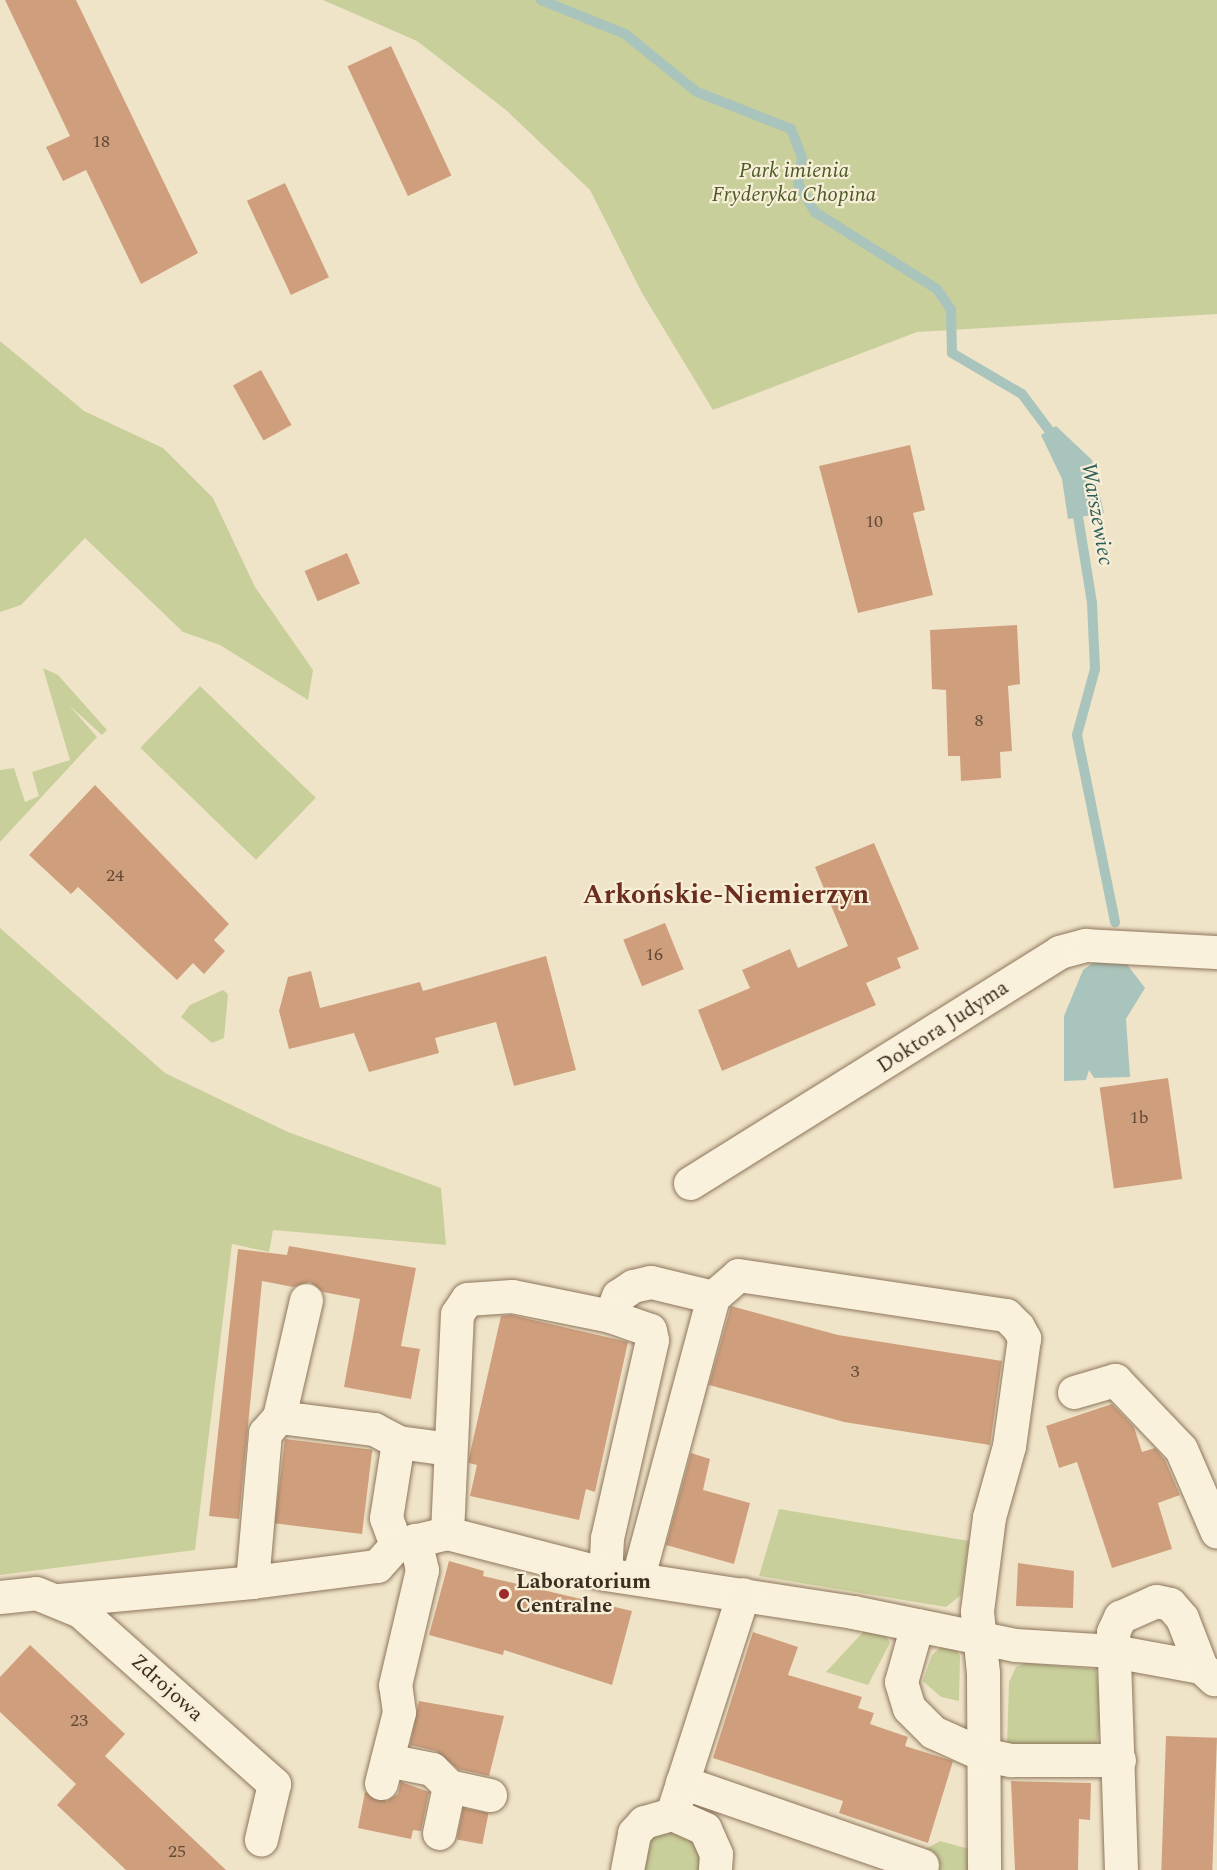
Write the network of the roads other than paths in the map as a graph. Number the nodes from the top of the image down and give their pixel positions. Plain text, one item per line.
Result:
1 (1217, 952) edge
2 (690, 1183) dead end
3 (713, 1297) junction
4 (306, 1300) dead end
5 (610, 1316) junction
6 (1074, 1392) dead end
7 (279, 1417) junction
8 (398, 1442) junction
9 (449, 1449) junction
10 (1217, 1532) edge
11 (447, 1533) junction
12 (406, 1542) junction
13 (605, 1574) junction
14 (638, 1577) junction
15 (252, 1582) junction
16 (743, 1594) junction
17 (0, 1597) edge
18 (59, 1600) junction
19 (917, 1625) junction
20 (981, 1639) junction
21 (1113, 1651) junction
22 (1209, 1674) edge
23 (982, 1754) junction
24 (1119, 1760) junction
25 (682, 1782) junction
26 (449, 1786) junction
27 (490, 1795) dead end
28 (672, 1814) junction
29 (439, 1833) dead end
30 (261, 1839) dead end
31 (922, 1865) dead end
32 (627, 1870) edge
33 (715, 1870) edge
34 (984, 1870) edge
35 (1121, 1870) edge

1 - 2 street, Doktora Judyma
3 - 5 street
3 - 14 street
3 - 20 street
4 - 7 street
5 - 9 street
5 - 13 street
6 - 10 street
7 - 8 street
7 - 15 street
8 - 9 street
8 - 12 street
9 - 11 street
11 - 12 street
11 - 13 street
12 - 15 street
12 - 26 street
13 - 14 street
14 - 16 street
15 - 18 street
16 - 19 street
16 - 25 street
17 - 18 street, Zdrojowa
18 - 30 street, Zdrojowa
19 - 20 street
19 - 23 street
20 - 21 street
20 - 23 street
21 - 22 street
21 - 22 street
21 - 24 street
23 - 24 street
23 - 34 street
24 - 35 street
25 - 28 street
25 - 31 street
26 - 27 street
26 - 29 street
28 - 32 street
28 - 33 street

